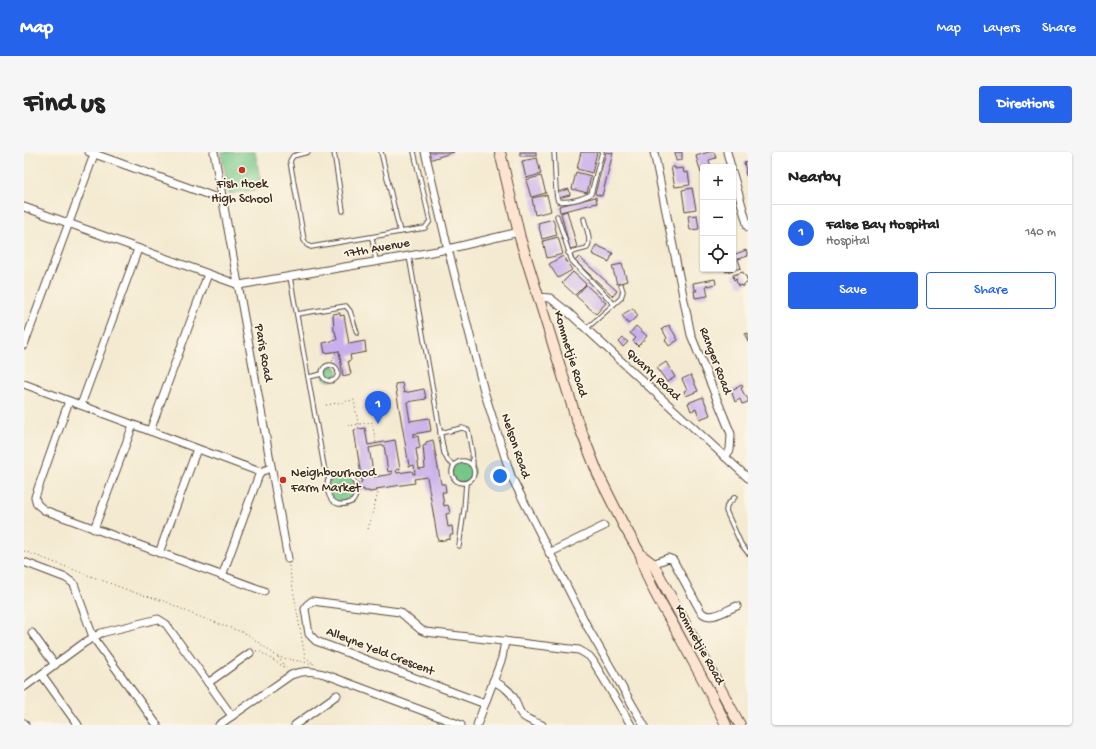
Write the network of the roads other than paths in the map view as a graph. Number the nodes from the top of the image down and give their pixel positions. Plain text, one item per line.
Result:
1 (214, 152) edge
2 (308, 152) edge
3 (334, 152) edge
4 (381, 152) edge
5 (414, 152) edge
6 (425, 152) edge
7 (500, 152) edge
8 (554, 152) edge
9 (602, 152) edge
10 (654, 152) edge
11 (727, 152) edge
12 (93, 153) edge
13 (730, 164) edge
14 (736, 185) edge
15 (222, 200) junction
16 (24, 207) edge
17 (343, 211) dead end
18 (557, 216) dead end
19 (584, 220) dead end
20 (69, 223) junction
21 (748, 227) edge
22 (400, 232) junction
23 (519, 232) junction
24 (372, 238) junction
25 (138, 249) junction
26 (448, 249) junction
27 (568, 253) junction
28 (409, 256) junction
29 (376, 261) junction
30 (208, 274) junction
31 (290, 277) junction
32 (239, 285) junction
33 (621, 285) dead end
34 (538, 298) junction
35 (614, 304) junction
36 (297, 314) junction
37 (586, 329) junction
38 (357, 333) dead end
39 (24, 345) edge
40 (322, 374) junction
41 (309, 377) junction
42 (24, 384) edge
43 (69, 402) junction
44 (81, 405) junction
45 (133, 425) junction
46 (150, 431) junction
47 (440, 433) junction
48 (196, 449) junction
49 (725, 457) junction
50 (454, 465) junction
51 (473, 465) junction
52 (271, 468) junction
53 (260, 472) junction
54 (748, 478) edge
55 (328, 479) junction
56 (466, 483) junction
57 (735, 497) dead end
58 (604, 526) dead end
59 (94, 529) junction
60 (459, 546) dead end
61 (159, 553) junction
62 (549, 553) junction
63 (641, 554) junction
64 (748, 554) edge
65 (288, 559) road end
66 (24, 562) edge
67 (653, 564) junction
68 (222, 576) junction
69 (264, 591) dead end
70 (737, 606) dead end
71 (32, 633) dead end
72 (93, 637) junction
73 (505, 641) junction
74 (250, 653) road end
75 (55, 664) junction
76 (42, 675) junction
77 (493, 681) junction
78 (208, 683) junction
79 (24, 687) edge
80 (337, 695) dead end
81 (485, 704) junction
82 (229, 720) edge
83 (458, 724) edge
84 (78, 725) edge
85 (157, 725) edge
86 (219, 725) edge
87 (295, 725) edge
88 (477, 725) edge
89 (542, 725) edge
90 (631, 725) edge
91 (644, 725) edge
92 (726, 725) edge
93 (740, 725) edge

1 - 15 street, Paris Road
2 - 24 lane
3 - 17 lane
4 - 22 lane
5 - 22 lane
6 - 26 street, Nelson Road
7 - 23 main road, Kommetjie Road
8 - 9 lane
10 - 49 street, Ranger Road
11 - 13 street
12 - 15 street
12 - 20 street
14 - 21 street
15 - 32 street, Paris Road
16 - 20 street
18 - 27 lane
19 - 27 lane
20 - 25 street
20 - 39 street
22 - 24 lane
23 - 26 street, 17th Avenue
23 - 34 main road, Kommetjie Road
24 - 29 lane
25 - 30 street
25 - 44 street
26 - 28 street, 17th Avenue
26 - 62 street, Nelson Road
27 - 35 lane
28 - 29 street, 17th Avenue
28 - 47 lane
29 - 31 street, 17th Avenue
30 - 32 street
30 - 46 street
31 - 32 street, 17th Avenue
31 - 36 lane
32 - 52 street, Paris Road
33 - 35 lane
34 - 37 street, Quarry Road
34 - 63 main road, Kommetjie Road
35 - 37 lane
36 - 38 lane
36 - 41 lane
37 - 49 street, Quarry Road
40 - 40 lane
40 - 41 lane
41 - 55 lane
42 - 43 street
43 - 44 street
43 - 59 street
44 - 45 street
45 - 46 street
45 - 59 street
46 - 48 street
47 - 50 lane
47 - 51 lane
48 - 53 street
48 - 61 street
49 - 54 street, Quarry Road
50 - 51 lane
50 - 56 lane
51 - 56 lane
52 - 53 street
52 - 65 street, Paris Road
53 - 68 street
55 - 55 lane
56 - 60 lane
57 - 64 lane
58 - 62 street
59 - 61 street
61 - 68 street
62 - 91 street, Nelson Road
63 - 67 main road, Kommetjie Road
63 - 92 main road, Kommetjie Road
66 - 72 street
67 - 70 street
67 - 93 main road, Kommetjie Road
68 - 69 street
71 - 75 street
72 - 75 street
72 - 78 street
72 - 85 street
73 - 77 street
73 - 81 street, Alleyne Yeld Crescent
73 - 90 street, Alleyne Yeld Crescent
74 - 78 street
75 - 76 street
76 - 79 street
76 - 84 street
77 - 81 street
77 - 89 street
78 - 82 street
80 - 87 street
81 - 88 street
82 - 83 street
82 - 86 street

